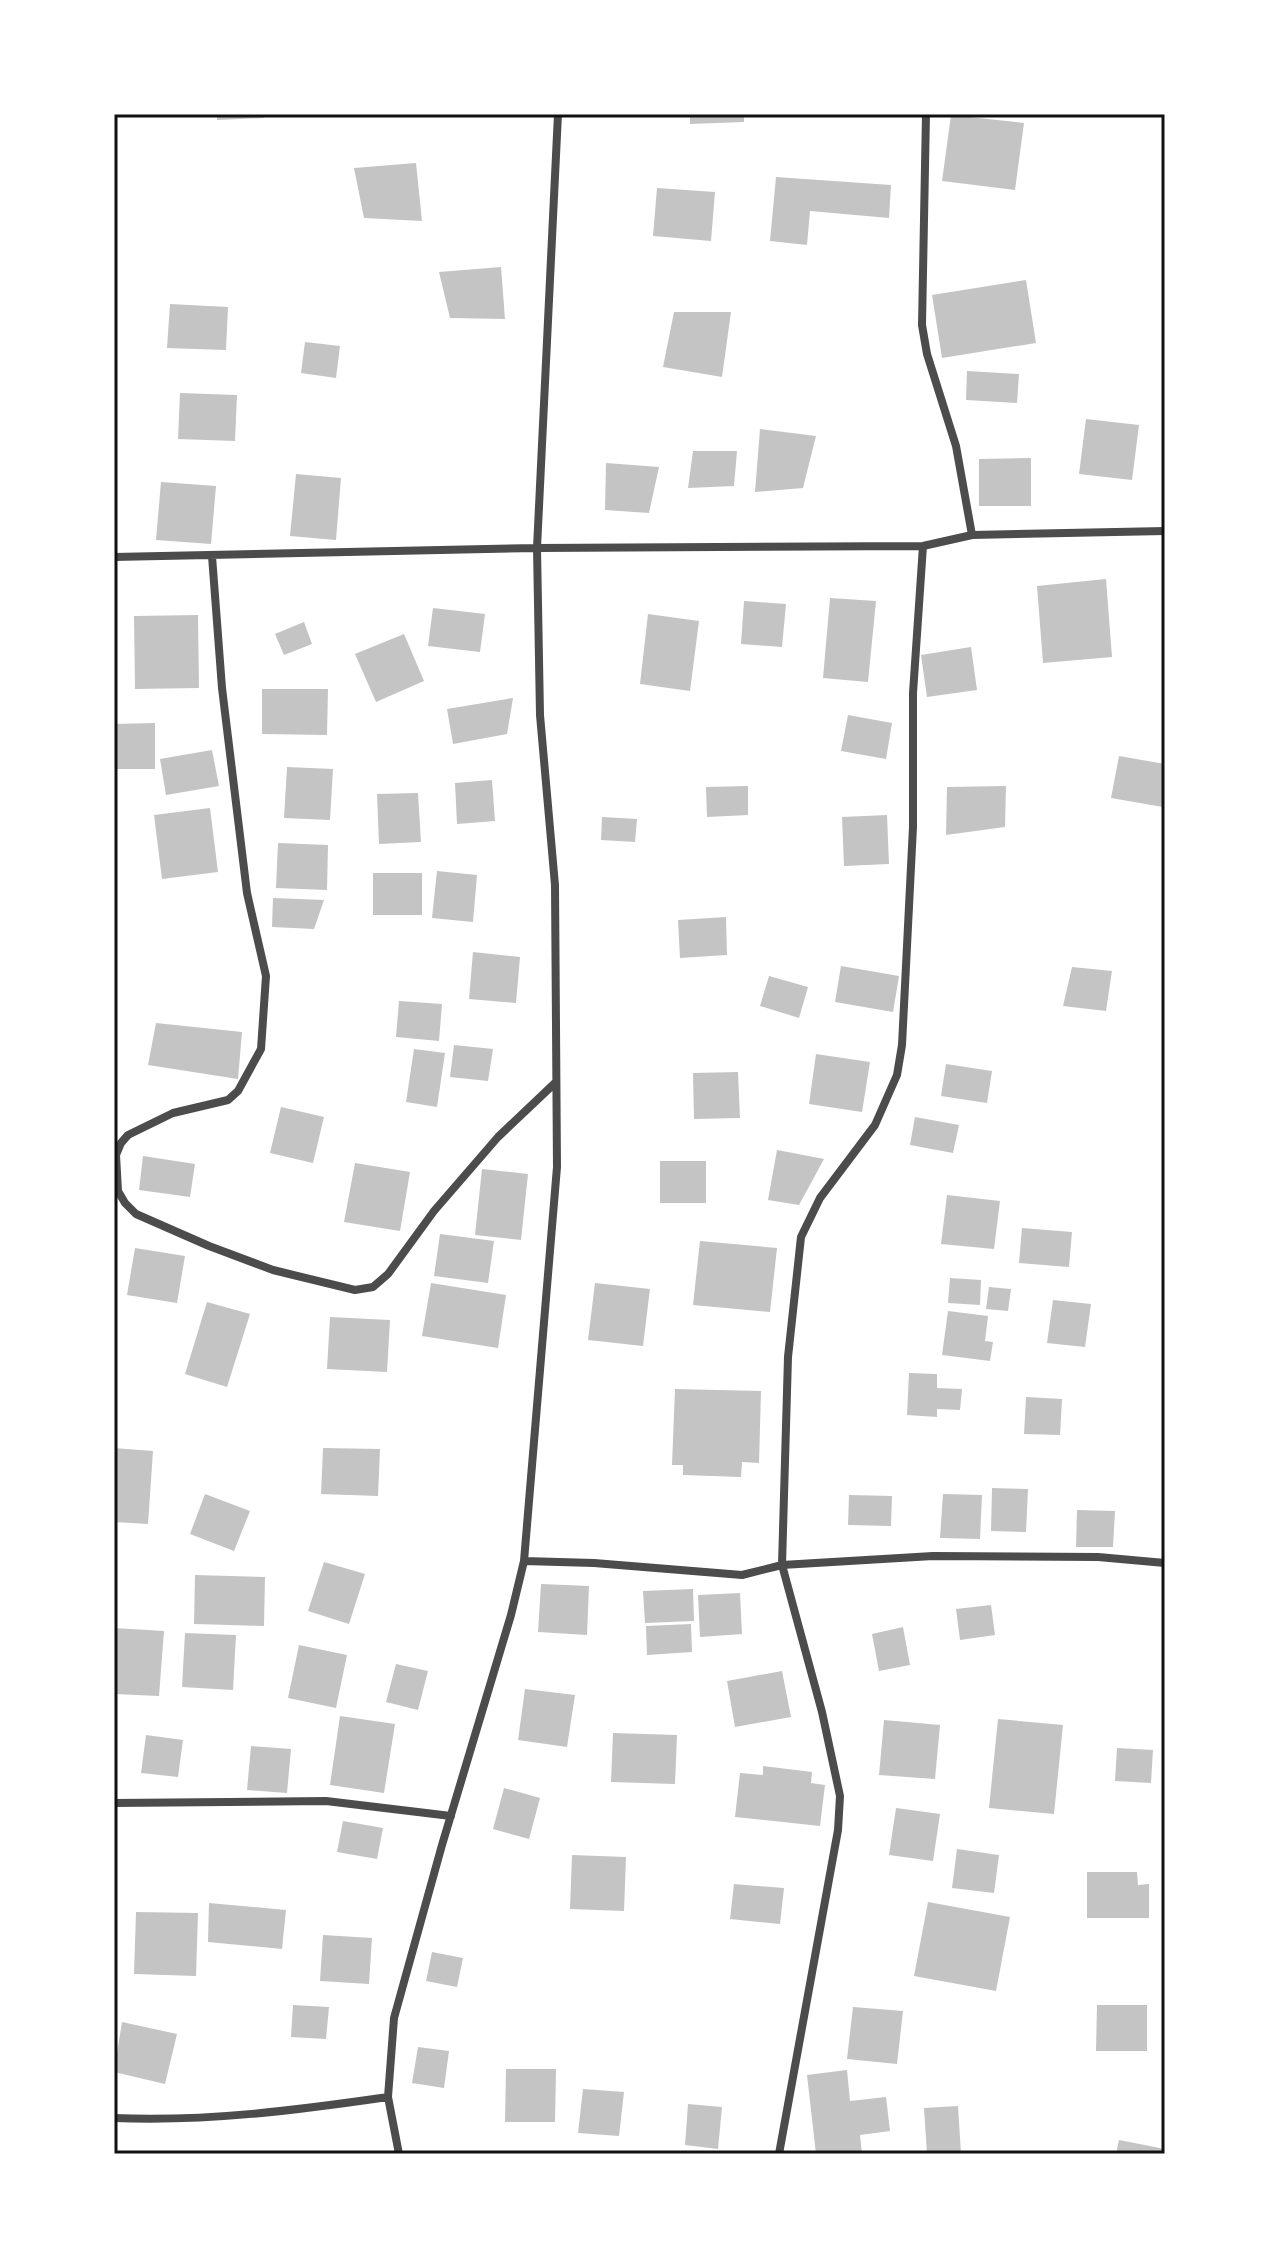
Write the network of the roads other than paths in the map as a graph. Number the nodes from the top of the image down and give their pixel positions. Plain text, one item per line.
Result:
1 (558, 114) edge
2 (926, 114) edge
3 (1165, 531) edge
4 (972, 535) junction
5 (923, 546) junction
6 (537, 548) junction
7 (212, 556) junction
8 (114, 557) edge
9 (556, 1082) junction
10 (524, 1561) junction
11 (1165, 1563) edge
12 (782, 1565) junction
13 (114, 1803) edge
14 (451, 1816) junction
15 (388, 2097) junction
16 (114, 2118) edge
17 (399, 2154) edge
18 (779, 2154) edge

1 - 6 street
2 - 4 street
3 - 4 street
4 - 5 street
5 - 6 street
5 - 12 street
6 - 7 street
6 - 9 street
7 - 8 street
7 - 9 street
9 - 10 street
10 - 12 street
10 - 14 street
11 - 12 street
12 - 18 street
13 - 14 street
14 - 15 street
15 - 16 street
15 - 17 street

